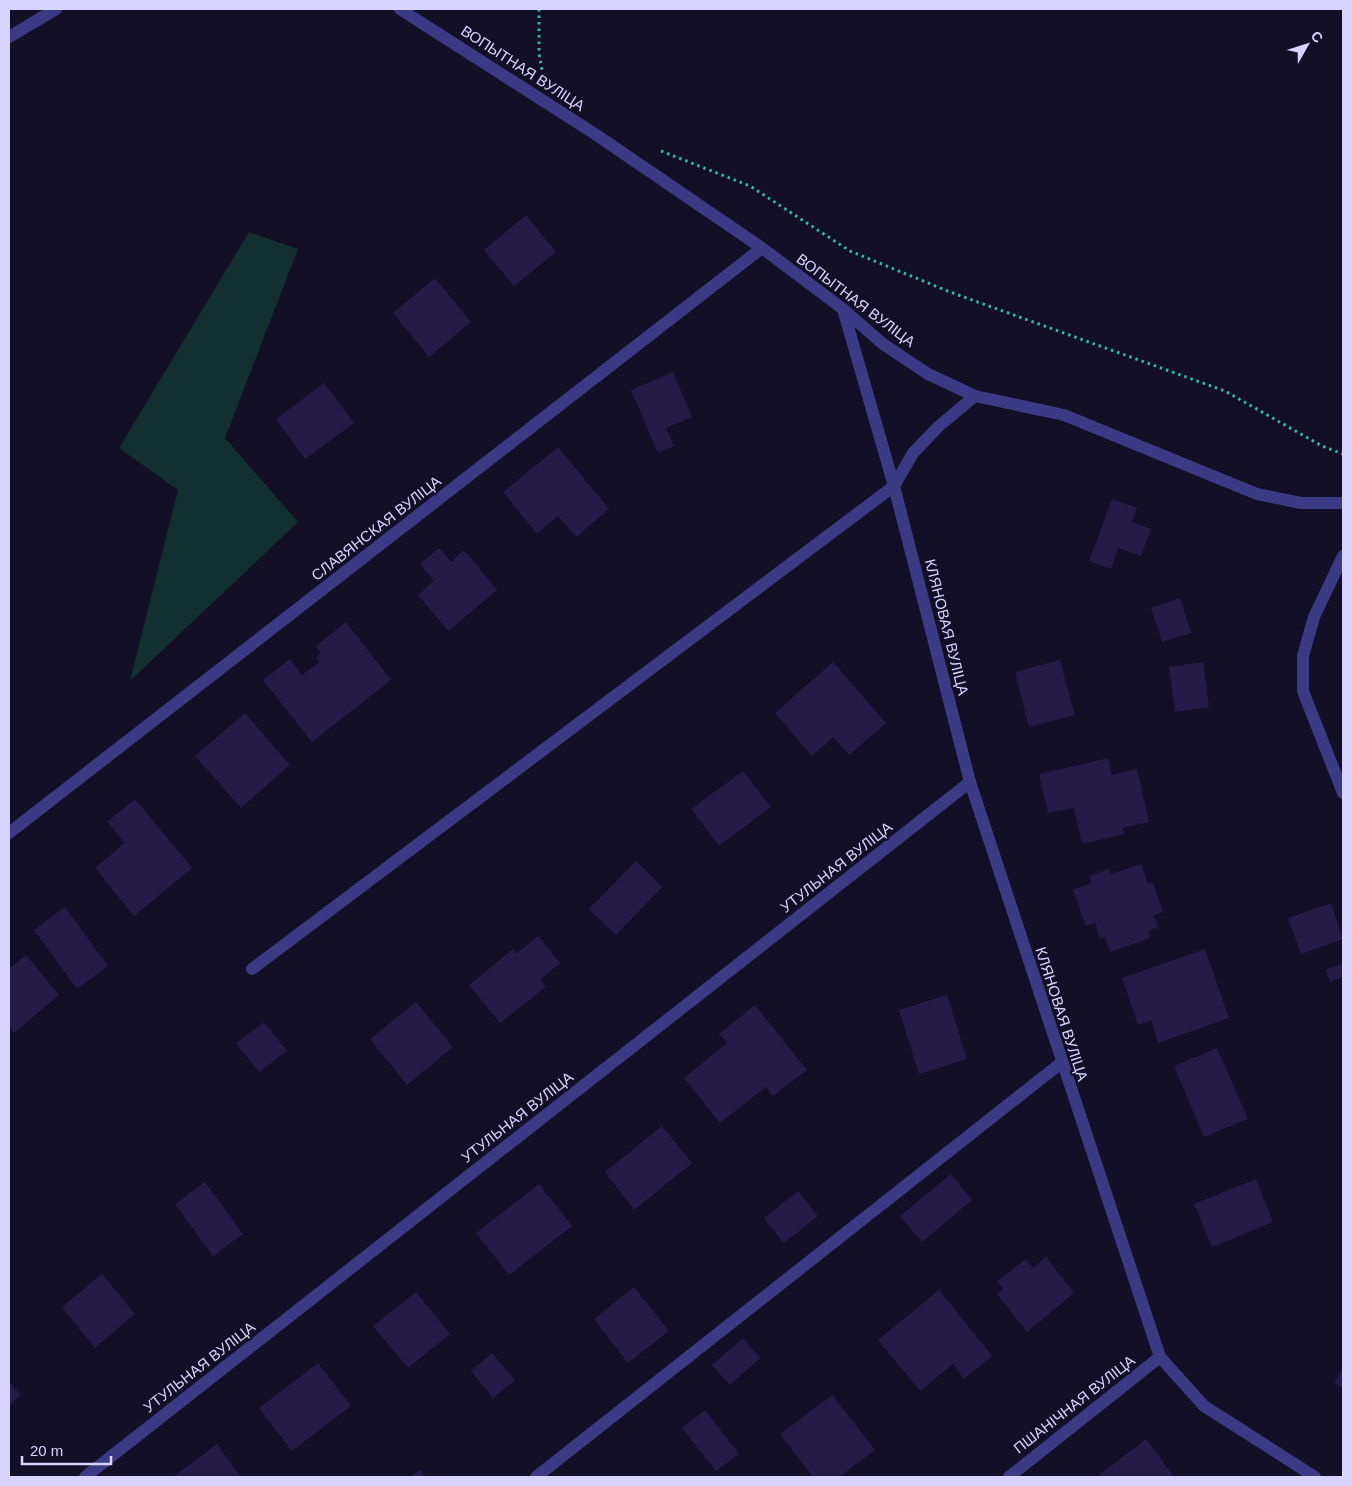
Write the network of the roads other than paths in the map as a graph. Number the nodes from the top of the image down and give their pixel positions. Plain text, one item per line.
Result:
1 (56, 9) edge
2 (400, 9) edge
3 (9, 37) edge
4 (762, 248) junction
5 (843, 309) junction
6 (975, 396) junction
7 (894, 486) junction
8 (1343, 503) edge
9 (1343, 556) edge
10 (970, 782) junction
11 (1343, 793) edge
12 (9, 833) edge
13 (252, 969) dead end
14 (1061, 1062) junction
15 (1160, 1357) junction
16 (85, 1477) edge
17 (536, 1477) edge
18 (1009, 1477) edge
19 (1315, 1477) edge

1 - 3 street
2 - 4 street, ВОПЫТНАЯ ВУЛІЦА
4 - 5 street, ВОПЫТНАЯ ВУЛІЦА
4 - 12 street, СЛАВЯНСКАЯ ВУЛІЦА
5 - 6 street, ВОПЫТНАЯ ВУЛІЦА
5 - 7 street, КЛЯНОВАЯ ВУЛІЦА
6 - 7 street
6 - 8 street, ВОПЫТНАЯ ВУЛІЦА
7 - 10 street, КЛЯНОВАЯ ВУЛІЦА
7 - 13 street
9 - 11 street
10 - 14 street, КЛЯНОВАЯ ВУЛІЦА
10 - 16 street, УТУЛЬНАЯ ВУЛІЦА
14 - 15 street, КЛЯНОВАЯ ВУЛІЦА
14 - 17 street
15 - 18 street, ПШАНІЧНАЯ ВУЛІЦА
15 - 19 street, КЛЯНОВАЯ ВУЛІЦА

